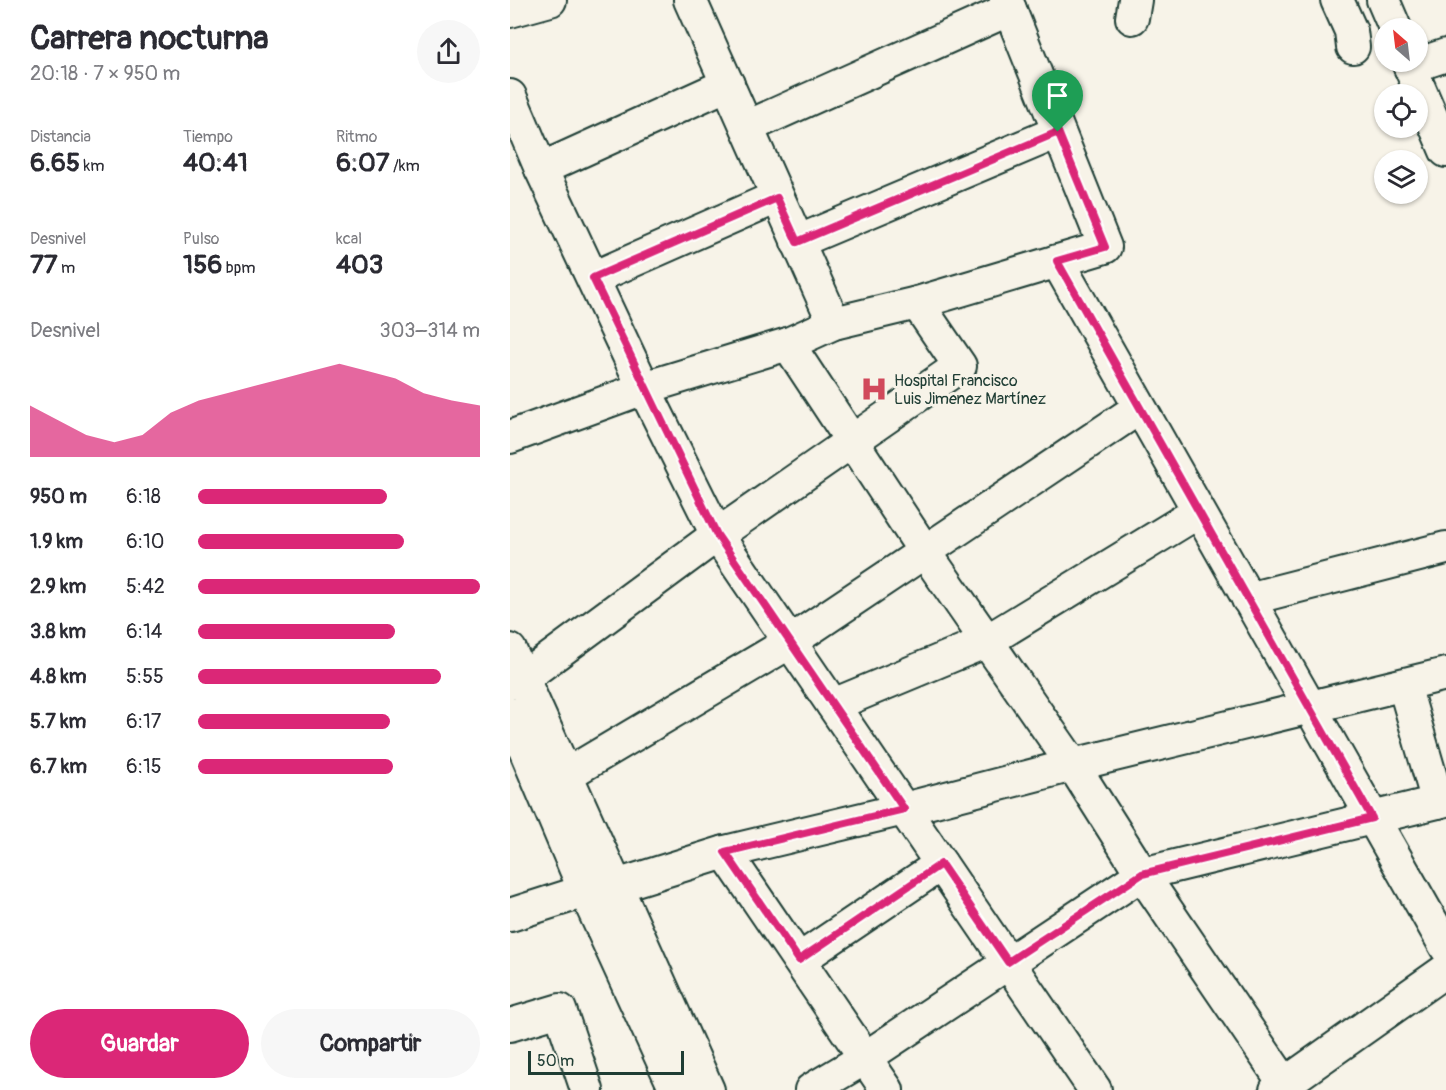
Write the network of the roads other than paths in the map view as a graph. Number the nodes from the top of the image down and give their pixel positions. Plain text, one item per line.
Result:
1 (550, 0) edge
2 (690, 0) edge
3 (1337, 0) edge
4 (1383, 0) edge
5 (1008, 5) edge
6 (510, 11) edge
7 (1391, 18) edge
8 (1353, 47) dead end
9 (1446, 55) edge
10 (1428, 59) edge
11 (1412, 72) edge
12 (728, 84) junction
13 (510, 96) edge
14 (747, 127) junction
15 (1058, 132) junction
16 (519, 146) edge
17 (1446, 151) edge
18 (541, 169) junction
19 (777, 198) junction
20 (797, 242) junction
21 (1057, 261) junction
22 (593, 278) junction
23 (917, 303) junction
24 (834, 323) junction
25 (788, 345) junction
26 (644, 388) junction
27 (1139, 408) junction
28 (510, 437) edge
29 (851, 441) junction
30 (1198, 512) junction
31 (717, 535) junction
32 (1446, 548) edge
33 (925, 552) junction
34 (1248, 599) junction
35 (987, 640) junction
36 (790, 642) junction
37 (510, 650) edge
38 (1446, 674) edge
39 (516, 681) edge
40 (1404, 685) junction
41 (833, 705) junction
42 (1310, 709) junction
43 (510, 714) edge
44 (1073, 765) junction
45 (536, 769) edge
46 (1442, 801) edge
47 (904, 809) junction
48 (1372, 818) junction
49 (725, 852) junction
50 (941, 864) junction
51 (1142, 874) junction
52 (616, 886) junction
53 (585, 891) junction
54 (510, 915) edge
55 (1442, 930) edge
56 (799, 960) junction
57 (1008, 962) junction
58 (1446, 970) edge
59 (510, 1025) edge
60 (864, 1058) junction
61 (1283, 1088) edge
62 (587, 1090) edge
63 (676, 1090) edge
64 (708, 1090) edge
65 (811, 1090) edge
66 (887, 1090) edge
67 (1095, 1090) edge

1 - 6 street
2 - 12 street
3 - 8 street
4 - 7 street
5 - 14 street
5 - 15 street
9 - 10 street
11 - 17 street
12 - 14 street
12 - 18 street
13 - 16 street
14 - 19 street
15 - 20 street
15 - 21 street
16 - 18 street
18 - 22 street
19 - 20 street
19 - 22 street
20 - 24 street
21 - 23 street
21 - 27 street
22 - 26 street
23 - 24 street
23 - 29 street
24 - 25 street
25 - 26 street
25 - 29 street
26 - 28 street
26 - 31 street
27 - 30 street
27 - 33 street
29 - 31 street
29 - 33 street
30 - 34 street
30 - 35 street
31 - 36 street
31 - 39 street
32 - 34 street
33 - 35 street
33 - 36 street
34 - 42 street
35 - 41 street
35 - 44 street
36 - 41 street
36 - 45 street
37 - 39 street
38 - 40 street
39 - 45 street
40 - 42 street
40 - 46 street
41 - 47 street
42 - 44 street
42 - 48 street
43 - 45 street
44 - 47 street
44 - 51 street
45 - 52 street
45 - 53 street
46 - 48 street
47 - 49 street
47 - 50 street
48 - 51 street
48 - 55 street
49 - 52 street
49 - 56 street
50 - 56 street
50 - 57 street
51 - 57 street
51 - 61 street
52 - 53 street
52 - 64 street
53 - 54 street
53 - 63 street
56 - 60 street
57 - 60 street
57 - 67 street
58 - 61 street
59 - 62 street
60 - 65 street
60 - 66 street

